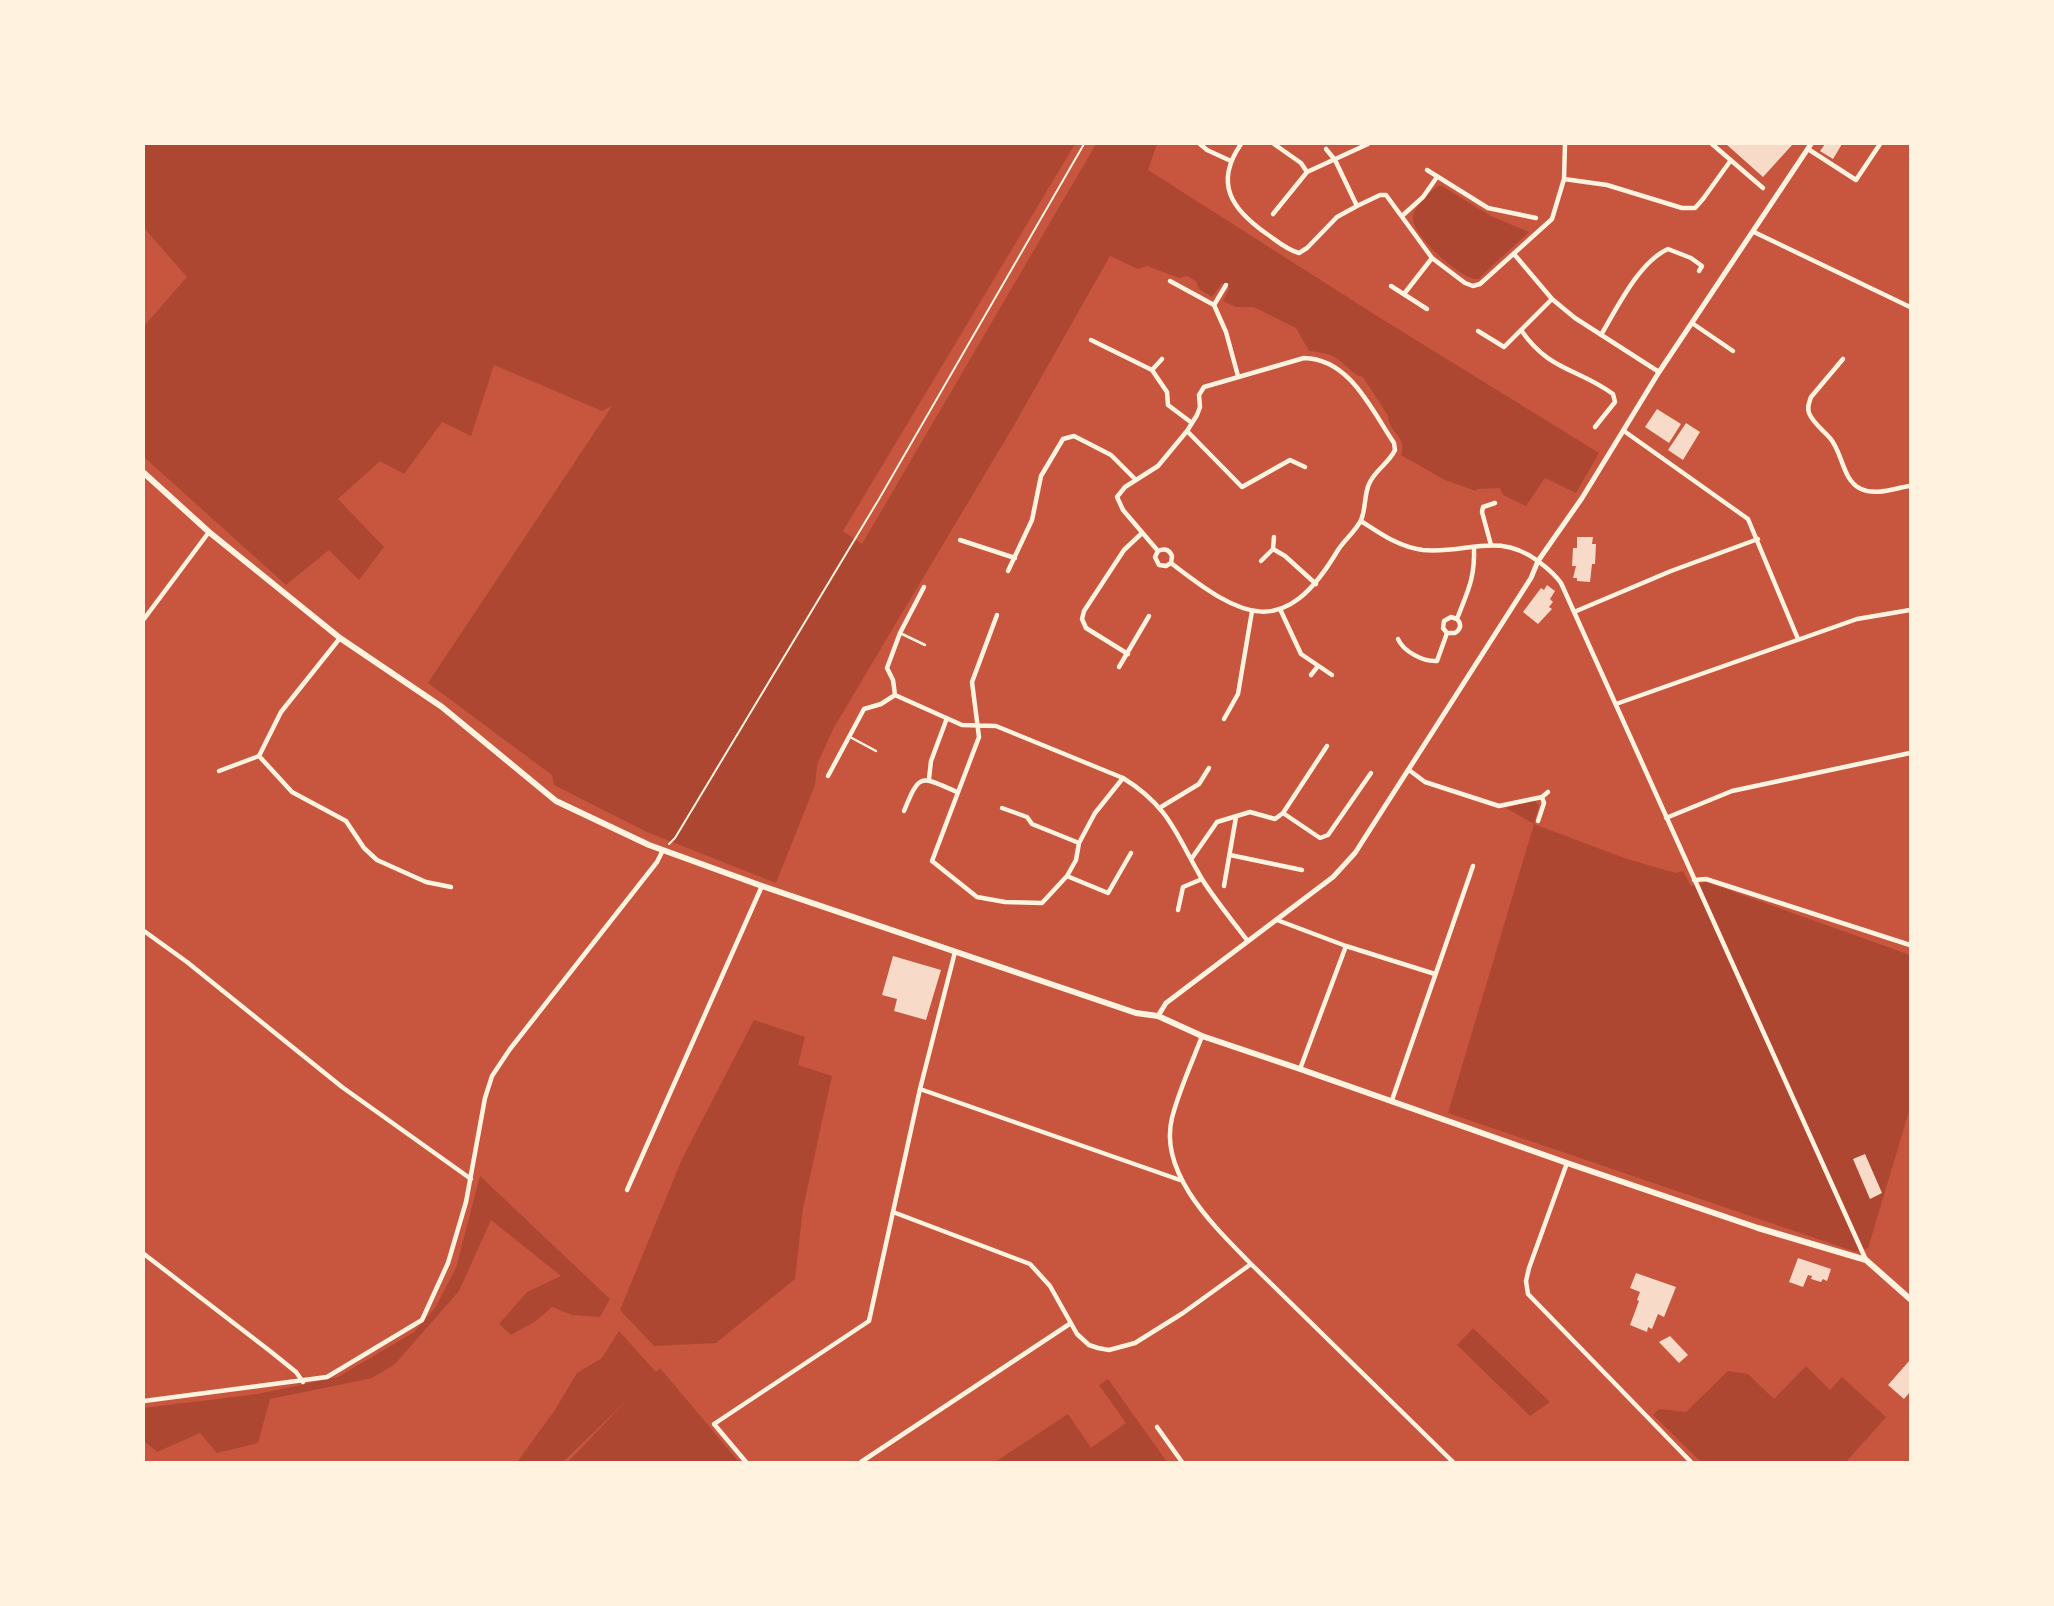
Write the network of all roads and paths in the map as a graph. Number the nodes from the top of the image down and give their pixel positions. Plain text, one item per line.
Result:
1 (1084, 144) edge
2 (1200, 144) edge
3 (1241, 144) edge
4 (1274, 144) edge
5 (1368, 144) edge
6 (1565, 144) edge
7 (1712, 144) edge
8 (1880, 144) edge
9 (1809, 146) edge
10 (1326, 149) dead end
11 (1335, 160) junction
12 (1731, 160) junction
13 (1231, 161) junction
14 (1427, 170) dead end
15 (1307, 172) junction
16 (1437, 177) junction
17 (1563, 179) junction
18 (1763, 188) dead end
19 (1357, 206) junction
20 (1273, 214) dead end
21 (1402, 216) junction
22 (1536, 218) dead end
23 (1754, 232) junction
24 (1514, 254) junction
25 (1432, 258) junction
26 (1699, 271) dead end
27 (1170, 281) dead end
28 (1226, 285) dead end
29 (1391, 286) dead end
30 (1404, 294) junction
31 (1552, 299) junction
32 (1214, 305) junction
33 (1910, 307) edge
34 (1427, 309) dead end
35 (1692, 323) junction
36 (1521, 330) junction
37 (1478, 331) dead end
38 (1601, 335) junction
39 (1091, 340) dead end
40 (1733, 351) dead end
41 (1162, 359) dead end
42 (1843, 359) dead end
43 (1152, 370) junction
44 (1659, 372) junction
45 (1238, 376) junction
46 (1192, 423) junction
47 (1595, 428) dead end
48 (1187, 431) junction
49 (1624, 431) junction
50 (1305, 467) dead end
51 (144, 473) edge
52 (1136, 480) junction
53 (1910, 486) edge
54 (1495, 503) dead end
55 (1361, 521) junction
56 (209, 532) junction
57 (1141, 534) junction
58 (1274, 537) dead end
59 (1758, 539) junction
60 (960, 540) dead end
61 (1491, 545) junction
62 (1474, 547) junction
63 (1273, 549) junction
64 (1158, 551) junction
65 (1015, 558) junction
66 (1261, 561) dead end
67 (1538, 561) junction
68 (1171, 563) junction
69 (1008, 571) dead end
70 (1316, 584) junction
71 (924, 587) dead end
72 (1280, 609) junction
73 (1910, 610) edge
74 (1252, 611) junction
75 (1574, 612) junction
76 (997, 615) dead end
77 (1149, 616) dead end
78 (1457, 618) junction
79 (144, 619) edge
80 (900, 633) junction
81 (1447, 633) junction
82 (340, 638) junction
83 (1398, 639) dead end
84 (1798, 639) junction
85 (925, 645) dead end
86 (1128, 654) junction
87 (1318, 666) junction
88 (1119, 667) dead end
89 (1311, 675) dead end
90 (1332, 675) dead end
91 (895, 695) junction
92 (1616, 704) junction
93 (947, 718) junction
94 (1224, 719) dead end
95 (978, 727) junction
96 (850, 737) junction
97 (1327, 746) dead end
98 (876, 751) dead end
99 (1910, 753) edge
100 (259, 756) junction
101 (1209, 768) dead end
102 (1409, 770) junction
103 (219, 771) dead end
104 (1371, 773) dead end
105 (828, 776) dead end
106 (1123, 778) junction
107 (929, 779) junction
108 (957, 792) junction
109 (1548, 792) dead end
110 (1542, 797) junction
111 (1161, 807) junction
112 (1002, 808) dead end
113 (904, 811) dead end
114 (1283, 813) junction
115 (1236, 817) junction
116 (1666, 818) junction
117 (1538, 821) dead end
118 (1079, 842) junction
119 (663, 850) junction
120 (1131, 853) dead end
121 (1230, 855) junction
122 (1192, 858) junction
123 (1473, 866) dead end
124 (1302, 870) dead end
125 (1067, 876) junction
126 (1202, 879) junction
127 (1694, 880) junction
128 (1224, 886) dead end
129 (451, 887) dead end
130 (762, 887) junction
131 (1178, 910) dead end
132 (1276, 919) junction
133 (144, 931) edge
134 (1247, 940) junction
135 (1346, 946) junction
136 (1910, 946) edge
137 (955, 951) junction
138 (1435, 974) junction
139 (1158, 1016) junction
140 (1202, 1036) junction
141 (1300, 1069) junction
142 (920, 1089) junction
143 (1391, 1100) junction
144 (1567, 1163) junction
145 (471, 1178) junction
146 (1180, 1180) junction
147 (627, 1190) dead end
148 (893, 1212) junction
149 (144, 1254) edge
150 (1866, 1260) junction
151 (1251, 1264) junction
152 (1910, 1299) edge
153 (1071, 1323) junction
154 (303, 1382) junction
155 (144, 1401) edge
156 (1157, 1427) dead end
157 (746, 1462) edge
158 (861, 1462) edge
159 (1182, 1462) edge
160 (1453, 1462) edge
161 (1691, 1462) edge

1 - 119 path
2 - 13 street
3 - 13 street
4 - 15 street
5 - 11 street
6 - 17 street
7 - 12 street
8 - 9 street
9 - 23 street
10 - 11 street
11 - 15 street
11 - 19 street
12 - 17 street
12 - 18 street
13 - 19 street
14 - 16 street
15 - 20 street
16 - 21 street
16 - 22 street
17 - 24 street
19 - 21 street
21 - 25 street
23 - 33 street
23 - 35 street
24 - 25 street
24 - 31 street
25 - 30 street
26 - 38 street
27 - 32 street
28 - 32 street
29 - 30 street
30 - 34 street
31 - 36 street
31 - 38 street
32 - 45 street
35 - 40 street
35 - 44 street
36 - 37 street
36 - 47 street
38 - 44 street
39 - 43 street
41 - 43 street
42 - 53 street
43 - 46 street
44 - 49 street
45 - 46 street
45 - 55 street
46 - 48 street
48 - 50 street
48 - 52 street
49 - 59 street
49 - 67 street
51 - 56 main road
52 - 57 street
52 - 65 street
54 - 61 street
55 - 62 street
55 - 70 street
56 - 79 street
56 - 82 main road
57 - 64 street
57 - 86 street
58 - 63 street
59 - 75 street
59 - 84 street
60 - 65 street
61 - 62 street
61 - 67 street
62 - 78 street
63 - 66 street
63 - 70 street
64 - 68 street
64 - 68 street
65 - 69 street
67 - 75 street
67 - 102 street
68 - 74 street
70 - 72 street
71 - 80 street
72 - 74 street
72 - 87 street
73 - 84 street
74 - 94 street
75 - 92 street
76 - 95 street
77 - 86 street
78 - 81 street
78 - 81 street
80 - 85 lane
80 - 91 street
81 - 83 street
82 - 100 street
82 - 119 main road
84 - 92 street
86 - 88 street
87 - 89 street
87 - 90 street
91 - 93 street
91 - 96 street
92 - 116 street
93 - 95 street
93 - 107 street
95 - 106 street
95 - 108 street
96 - 98 lane
96 - 105 street
97 - 114 street
99 - 116 street
100 - 103 street
100 - 129 street
101 - 111 street
102 - 110 street
102 - 132 street
104 - 114 street
106 - 111 street
106 - 118 street
107 - 108 street
107 - 113 street
108 - 125 street
109 - 110 street
110 - 117 street
111 - 122 street
112 - 118 street
114 - 115 street
115 - 121 street
115 - 122 street
116 - 127 street
118 - 125 street
119 - 130 main road
119 - 145 street
120 - 125 street
121 - 124 street
121 - 128 street
122 - 126 street
123 - 138 street
126 - 131 street
126 - 134 street
127 - 136 street
127 - 150 street
130 - 137 main road
130 - 147 street
132 - 134 street
132 - 135 street
133 - 145 street
134 - 139 street
135 - 138 street
135 - 141 street
137 - 139 main road
137 - 142 street
138 - 143 street
139 - 140 main road
140 - 141 main road
140 - 146 street
141 - 143 main road
142 - 146 street
142 - 148 street
143 - 144 main road
144 - 150 main road
144 - 161 street
145 - 154 street
146 - 151 street
148 - 153 street
148 - 157 street
149 - 154 street
150 - 152 main road
151 - 153 street
151 - 160 street
153 - 158 street
154 - 155 street
156 - 159 street

